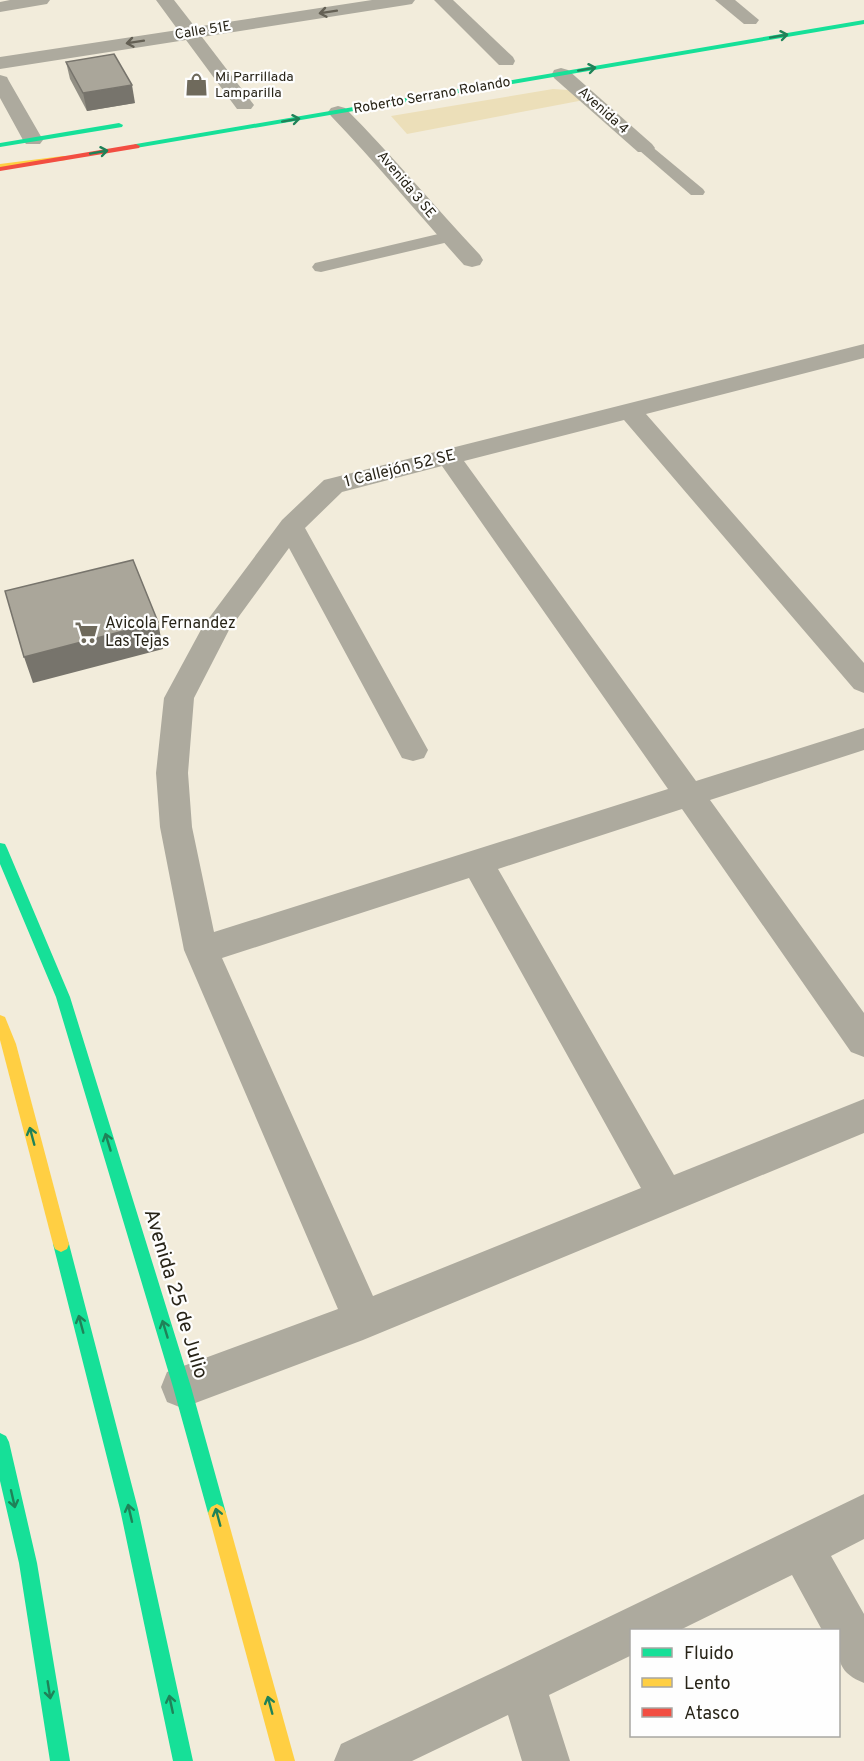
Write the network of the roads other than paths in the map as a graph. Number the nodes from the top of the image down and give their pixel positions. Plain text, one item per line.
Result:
1 (41, 0) edge
2 (165, 0) edge
3 (406, 0) edge
4 (443, 0) edge
5 (724, 0) edge
6 (0, 7) edge
7 (755, 19) joint
8 (864, 22) edge
9 (727, 24) dead end
10 (190, 33) junction
11 (512, 60) joint
12 (0, 63) edge
13 (484, 65) dead end
14 (561, 74) junction
15 (0, 81) edge
16 (244, 105) dead end
17 (338, 112) junction
18 (139, 122) dead end
19 (33, 140) junction
20 (0, 145) edge
21 (645, 148) joint
22 (0, 168) edge
23 (697, 192) dead end
24 (451, 236) junction
25 (472, 260) dead end
26 (321, 267) dead end
27 (864, 351) edge
28 (630, 411) junction
29 (448, 457) junction
30 (291, 526) junction
31 (864, 682) edge
32 (864, 739) edge
33 (413, 750) dead end
34 (689, 794) junction
35 (0, 848) edge
36 (477, 862) junction
37 (201, 950) junction
38 (0, 1021) edge
39 (864, 1041) edge
40 (864, 1116) edge
41 (666, 1197) junction
42 (363, 1320) junction
43 (182, 1387) junction
44 (0, 1442) edge
45 (864, 1516) edge
46 (801, 1546) junction
47 (633, 1629) edge
48 (630, 1631) edge
49 (864, 1660) edge
50 (522, 1684) junction
51 (60, 1761) edge
52 (183, 1761) edge
53 (285, 1761) edge
54 (358, 1761) edge
55 (546, 1761) edge

1 - 6 street
2 - 10 street
3 -> 10 street, Calle 51E
4 - 11 street
5 - 7 street
7 - 9 main road
14 -> 8 main road, Roberto Serrano Rolando
10 -> 12 street, Calle 51E
10 - 16 street
11 - 13 main road, Roberto Serrano Rolando
14 - 17 main road, Roberto Serrano Rolando
14 - 21 street, Avenida 4
15 - 19 street
22 -> 17 main road, Roberto Serrano Rolando
17 - 24 street, Avenida 3 SE
18 - 19 main road
19 - 20 main road
21 - 23 lane
24 - 25 street, Avenida 3 SE
24 - 26 lane
27 - 28 street, 1 Callejón 52 SE
28 - 29 street, 1 Callejón 52 SE
28 - 31 street
29 - 30 street, 1 Callejón 52 SE
29 - 34 street
30 - 33 street
30 - 37 street, 1 Callejón 52 SE
32 - 34 street
34 - 36 street
34 - 39 street
43 -> 35 main road, Avenida 25 de Julio
36 - 37 street
36 - 41 street
37 - 42 street, 1 Callejón 52 SE
52 -> 38 main road
40 - 41 street
41 - 42 street
42 - 43 street
53 -> 43 main road, Avenida 25 de Julio
44 -> 51 main road
45 - 46 street
46 - 47 street
46 - 49 street
48 - 50 street
50 - 54 street
50 - 55 street

